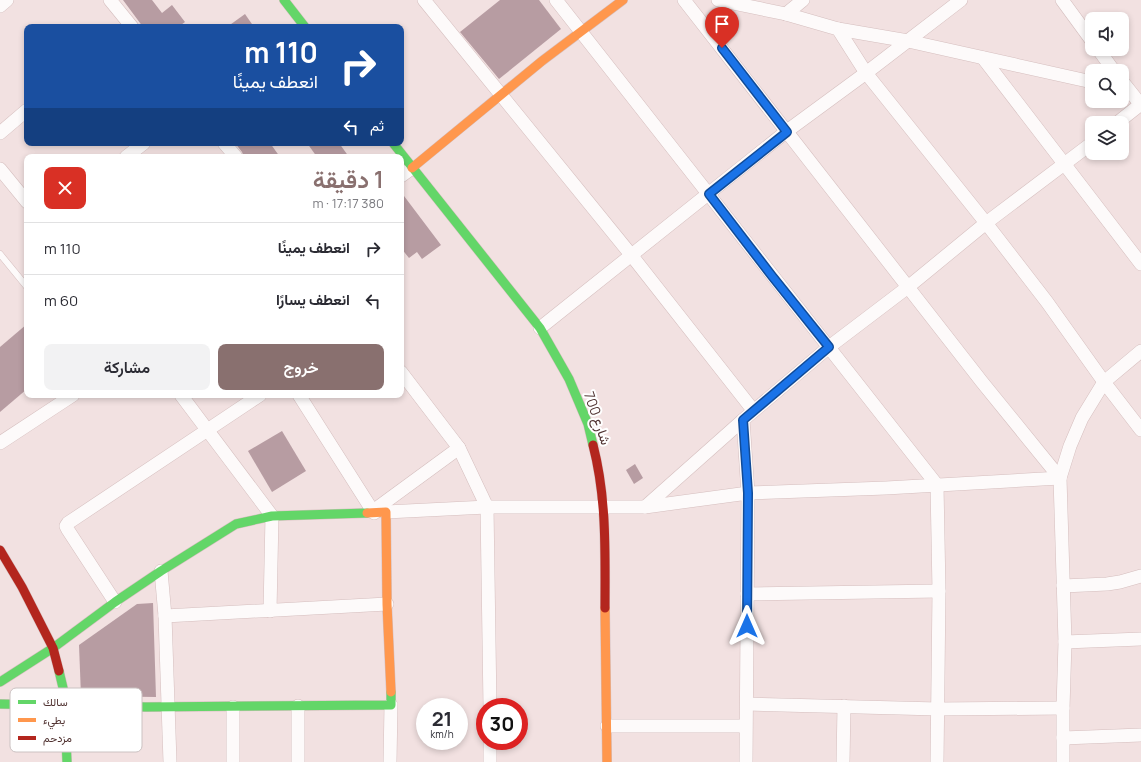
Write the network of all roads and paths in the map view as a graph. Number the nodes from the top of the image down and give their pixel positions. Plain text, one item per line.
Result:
1 (7, 0) edge
2 (110, 0) edge
3 (424, 0) edge
4 (556, 0) edge
5 (623, 0) edge
6 (684, 0) edge
7 (718, 0) edge
8 (803, 0) edge
9 (961, 0) edge
10 (1062, 0) edge
11 (289, 2) edge
12 (0, 6) edge
13 (786, 14) junction
14 (128, 24) edge
15 (303, 24) edge
16 (838, 29) junction
17 (581, 30) junction
18 (1085, 31) edge
19 (908, 41) junction
20 (983, 58) junction
21 (866, 74) junction
22 (1085, 80) edge
23 (1129, 92) edge
24 (501, 94) junction
25 (1141, 105) edge
26 (24, 113) edge
27 (1126, 116) edge
28 (787, 132) junction
29 (0, 133) edge
30 (140, 146) edge
31 (227, 146) edge
32 (395, 146) edge
33 (1085, 148) edge
34 (130, 154) edge
35 (233, 154) edge
36 (401, 154) edge
37 (404, 157) edge
38 (1064, 165) junction
39 (412, 168) junction
40 (0, 169) edge
41 (404, 174) edge
42 (709, 194) junction
43 (24, 198) edge
44 (986, 223) junction
45 (0, 254) edge
46 (632, 256) junction
47 (1141, 264) edge
48 (24, 283) edge
49 (908, 287) junction
50 (540, 328) junction
51 (829, 347) junction
52 (1141, 351) edge
53 (404, 376) edge
54 (1104, 382) junction
55 (68, 398) edge
56 (183, 398) edge
57 (256, 398) edge
58 (301, 398) edge
59 (753, 410) junction
60 (743, 420) junction
61 (1141, 430) edge
62 (208, 431) junction
63 (0, 443) edge
64 (459, 448) junction
65 (1060, 478) junction
66 (937, 485) junction
67 (748, 493) junction
68 (487, 507) junction
69 (645, 507) junction
70 (604, 508) junction
71 (378, 512) junction
72 (272, 516) junction
73 (0, 550) edge
74 (4, 564) edge
75 (161, 571) junction
76 (1141, 576) edge
77 (1063, 586) junction
78 (939, 591) junction
79 (747, 594) junction
80 (115, 602) junction
81 (387, 604) junction
82 (270, 611) junction
83 (165, 616) junction
84 (1141, 639) edge
85 (1065, 642) junction
86 (53, 648) junction
87 (0, 682) edge
88 (63, 688) edge
89 (490, 698) edge
90 (0, 704) edge
91 (10, 704) edge
92 (747, 704) junction
93 (391, 705) junction
94 (298, 706) junction
95 (844, 706) junction
96 (142, 707) edge
97 (168, 707) junction
98 (233, 707) junction
99 (1063, 708) junction
100 (938, 709) junction
101 (607, 726) junction
102 (745, 726) junction
103 (1141, 735) edge
104 (1063, 738) junction
105 (490, 750) edge
106 (67, 752) edge
107 (67, 762) edge
108 (170, 762) edge
109 (233, 762) edge
110 (298, 762) edge
111 (390, 762) edge
112 (490, 762) edge
113 (607, 762) edge
114 (746, 762) edge
115 (843, 762) edge
116 (937, 762) edge
117 (1063, 762) edge

1 - 12 street
2 - 14 street
3 - 24 street
4 - 17 street
5 - 17 street
6 - 28 street
7 - 13 street
8 - 13 street
9 - 19 street
10 - 18 street
11 - 15 street
13 - 16 street
16 - 19 street
16 - 21 street
17 - 24 street
17 - 42 street
19 - 20 street
19 - 21 street
20 - 22 street
20 - 38 street
21 - 28 street
21 - 44 street
23 - 25 street
24 - 39 street
24 - 46 street
25 - 27 street
26 - 29 street
28 - 42 street
28 - 49 street
30 - 34 street
31 - 35 street
32 - 36 street, شارع 700
33 - 38 street
37 - 39 street, شارع 700
38 - 44 street
38 - 47 street
39 - 41 street
39 - 50 street, شارع 700
40 - 43 street
42 - 46 street
42 - 51 street
44 - 49 street
44 - 54 street
45 - 48 lane
46 - 50 street
46 - 59 street
49 - 51 street
49 - 65 street
50 - 70 street, شارع 700
51 - 59 street
51 - 66 street
52 - 54 street
53 - 64 street
54 - 61 street
54 - 65 street
55 - 63 street
56 - 62 street
57 - 62 street
58 - 71 street
59 - 60 street
60 - 67 street
60 - 69 street
62 - 72 street
62 - 80 street
64 - 68 street
64 - 71 street
65 - 66 street
65 - 77 street
66 - 67 street
66 - 78 street
67 - 69 street
67 - 79 street
68 - 70 street
68 - 71 street
68 - 89 street
69 - 70 street
70 - 101 street, شارع 700
71 - 72 street
71 - 81 street
72 - 75 street
72 - 82 street
73 - 74 street
74 - 86 street
75 - 80 street
75 - 83 street
76 - 77 street
77 - 85 street
78 - 79 street
78 - 100 street
79 - 92 street
80 - 86 street
81 - 82 street
81 - 93 street
82 - 83 street
83 - 97 street
84 - 85 street
85 - 99 street
86 - 87 street
86 - 88 street
90 - 91 street
92 - 95 street
92 - 102 street
93 - 94 street
93 - 111 street
94 - 98 street
94 - 110 street
95 - 100 street
95 - 115 street
96 - 97 street
97 - 98 street
97 - 108 street
98 - 109 street
99 - 100 street
99 - 104 street
100 - 116 street
101 - 102 street
101 - 113 street, شارع 700
102 - 114 street
103 - 104 street
104 - 117 street
105 - 112 street
106 - 107 street

